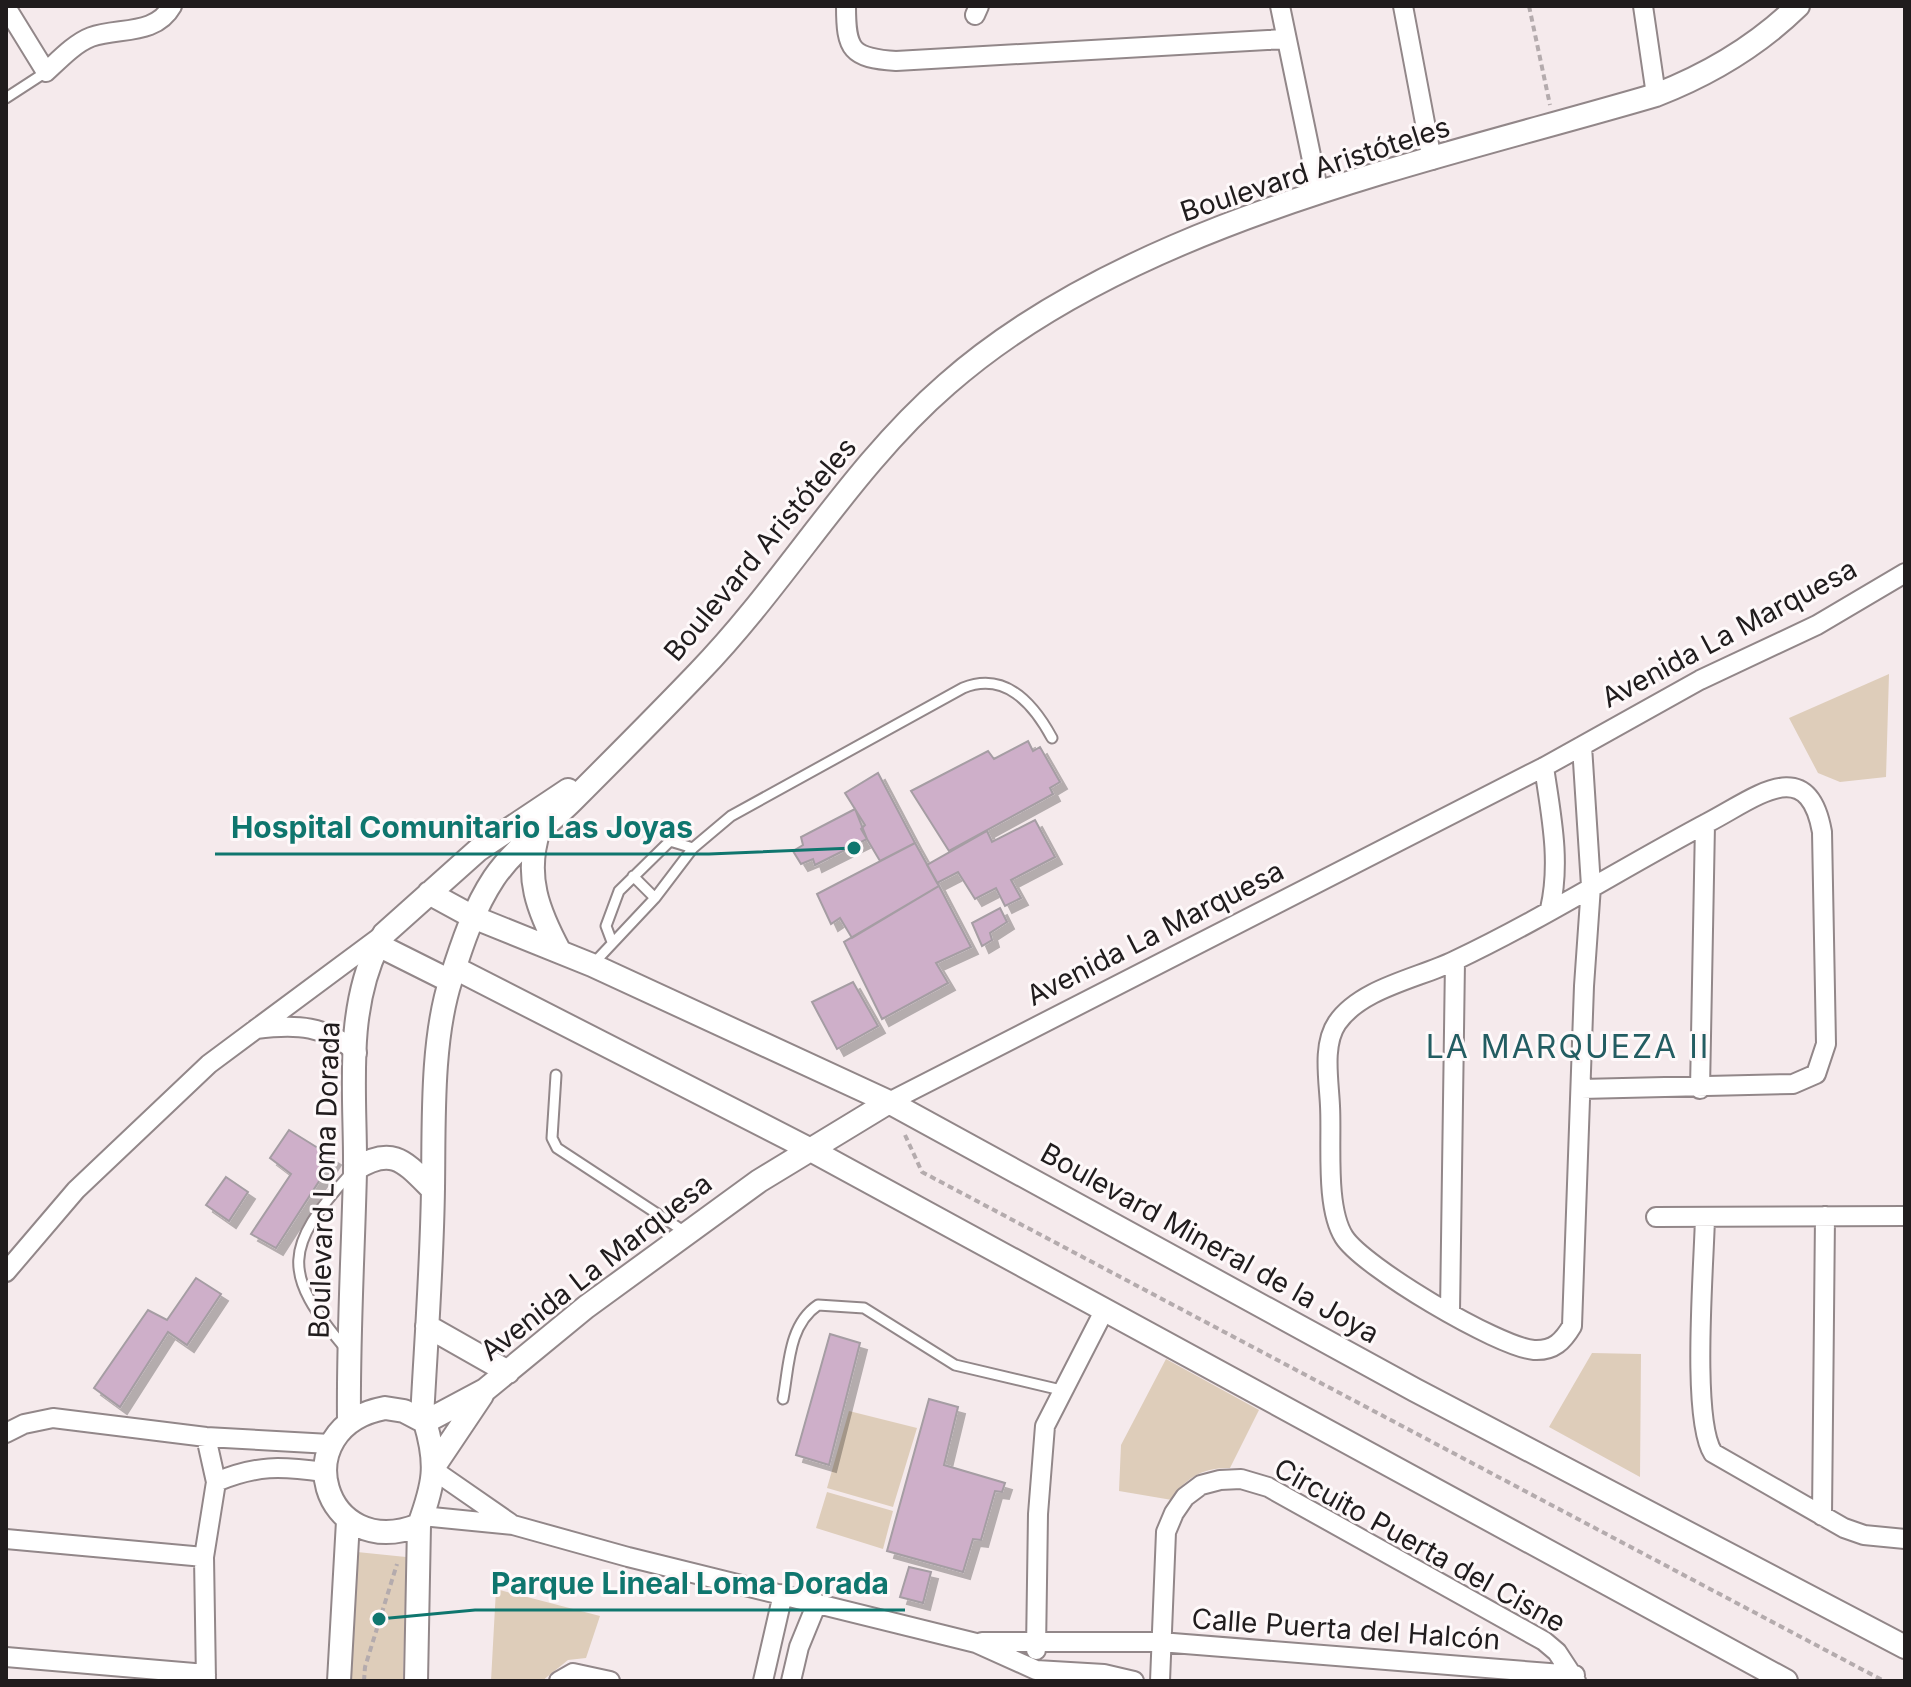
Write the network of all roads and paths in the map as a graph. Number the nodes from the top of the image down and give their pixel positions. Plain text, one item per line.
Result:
1 (172, 6) edge
2 (846, 6) edge
3 (1280, 6) edge
4 (1403, 6) edge
5 (1529, 6) edge
6 (1643, 6) edge
7 (1798, 6) edge
8 (6, 7) edge
9 (1285, 39) junction
10 (46, 72) junction
11 (1656, 95) junction
12 (6, 98) edge
13 (1554, 125) junction
14 (1432, 160) junction
15 (1319, 194) junction
16 (1905, 573) edge
17 (1896, 582) edge
18 (1052, 738) dead end
19 (1582, 746) junction
20 (1544, 767) junction
21 (597, 772) junction
22 (1705, 824) junction
23 (539, 830) junction
24 (693, 848) junction
25 (633, 876) junction
26 (1591, 886) junction
27 (429, 893) junction
28 (655, 898) junction
29 (1550, 909) junction
30 (473, 917) junction
31 (381, 940) junction
32 (612, 942) junction
33 (560, 952) junction
34 (1455, 961) junction
35 (592, 965) junction
36 (452, 975) junction
37 (253, 1030) junction
38 (357, 1053) junction
39 (556, 1075) dead end
40 (1581, 1089) junction
41 (1700, 1089) junction
42 (889, 1102) junction
43 (811, 1150) junction
44 (355, 1169) junction
45 (433, 1190) junction
46 (1825, 1216) junction
47 (1905, 1216) edge
48 (1656, 1217) dead end
49 (1705, 1217) junction
50 (685, 1232) junction
51 (6, 1272) edge
52 (1104, 1311) junction
53 (1450, 1312) junction
54 (427, 1326) junction
55 (348, 1352) junction
56 (508, 1372) junction
57 (485, 1390) junction
58 (1061, 1390) junction
59 (783, 1399) dead end
60 (424, 1420) junction
61 (349, 1421) junction
62 (6, 1433) edge
63 (206, 1437) junction
64 (330, 1444) junction
65 (435, 1468) junction
66 (324, 1472) junction
67 (216, 1482) junction
68 (1822, 1516) junction
69 (348, 1521) junction
70 (420, 1521) junction
71 (513, 1525) junction
72 (6, 1539) edge
73 (1905, 1539) edge
74 (420, 1549) junction
75 (204, 1557) junction
76 (783, 1594) junction
77 (817, 1603) junction
78 (1036, 1640) junction
79 (1160, 1642) junction
80 (976, 1643) junction
81 (1905, 1647) edge
82 (6, 1657) edge
83 (1036, 1675) edge
84 (206, 1677) edge
85 (1576, 1678) edge
86 (1784, 1680) edge
87 (339, 1681) edge
88 (364, 1681) edge
89 (416, 1681) edge
90 (559, 1681) edge
91 (610, 1681) edge
92 (763, 1681) edge
93 (791, 1681) edge
94 (1134, 1681) edge
95 (1160, 1681) edge
96 (1884, 1681) edge

1 - 10 street
2 - 9 street
3 - 9 street
4 - 14 street
5 - 13 path
6 - 11 street
7 - 11 street, Boulevard Aristóteles
8 - 10 street
9 - 15 street
10 - 12 lane
11 - 13 street, Boulevard Aristóteles
13 - 14 street, Boulevard Aristóteles
14 - 15 street, Boulevard Aristóteles
15 - 21 street, Boulevard Aristóteles
16 - 17 street, Avenida La Marquesa
17 - 19 street, Avenida La Marquesa
18 - 24 lane
19 - 20 street, Avenida La Marquesa
19 - 26 street
20 - 29 street
20 - 42 street, Avenida La Marquesa
21 - 23 street, Boulevard Aristóteles
21 - 27 street, Boulevard Aristóteles
22 - 26 street
22 - 41 street
22 - 41 street
23 - 30 street, Boulevard Aristóteles
23 - 33 street
24 - 25 lane
24 - 28 lane
25 - 28 lane
25 - 32 lane
26 - 29 street
26 - 40 street
27 - 30 street
27 - 31 street, Boulevard Loma Dorada
28 - 32 lane
29 - 34 street
30 - 33 street, Boulevard Mineral de la Joya
30 - 36 street
31 - 36 street
31 - 37 street
31 - 38 street, Boulevard Loma Dorada
32 - 35 lane
33 - 35 street, Boulevard Mineral de la Joya
34 - 53 street
34 - 53 street
35 - 42 street, Boulevard Mineral de la Joya
36 - 43 street
36 - 45 street
37 - 38 street
37 - 51 street
38 - 44 street, Boulevard Loma Dorada
39 - 50 lane
40 - 41 street
40 - 53 street
42 - 43 street, Avenida La Marquesa
42 - 81 street, Boulevard Mineral de la Joya
42 - 96 path
43 - 50 street, Avenida La Marquesa
43 - 52 street
44 - 45 street
44 - 55 street, Boulevard Loma Dorada
44 - 55 lane
45 - 54 street
46 - 47 street
46 - 49 street
46 - 68 street
48 - 49 street
49 - 68 street
50 - 56 street, Avenida La Marquesa
52 - 58 street
52 - 86 street
54 - 56 street
54 - 60 street
55 - 61 street, Boulevard Loma Dorada
56 - 57 street, Avenida La Marquesa
57 - 60 street, Avenida La Marquesa
57 - 65 street, Avenida La Marquesa
58 - 59 lane
58 - 78 street
60 - 61 street
60 - 65 street
61 - 64 street
62 - 63 street
63 - 64 street
63 - 67 street
64 - 66 street
65 - 70 street
65 - 71 street
66 - 67 street
66 - 69 street
67 - 75 street
68 - 73 street
69 - 70 street
69 - 87 street
70 - 71 street
70 - 74 street
71 - 76 street
72 - 75 street
74 - 88 path
74 - 89 street
75 - 84 street
76 - 77 street
76 - 92 street
77 - 80 street
77 - 93 street
78 - 79 street
78 - 80 street
78 - 83 street
79 - 85 street, Calle Puerta del Halcón
79 - 85 street, Circuito Puerta del Cisne
79 - 95 street, Circuito Puerta del Cisne
80 - 83 street
82 - 84 street
83 - 94 street
90 - 91 street

